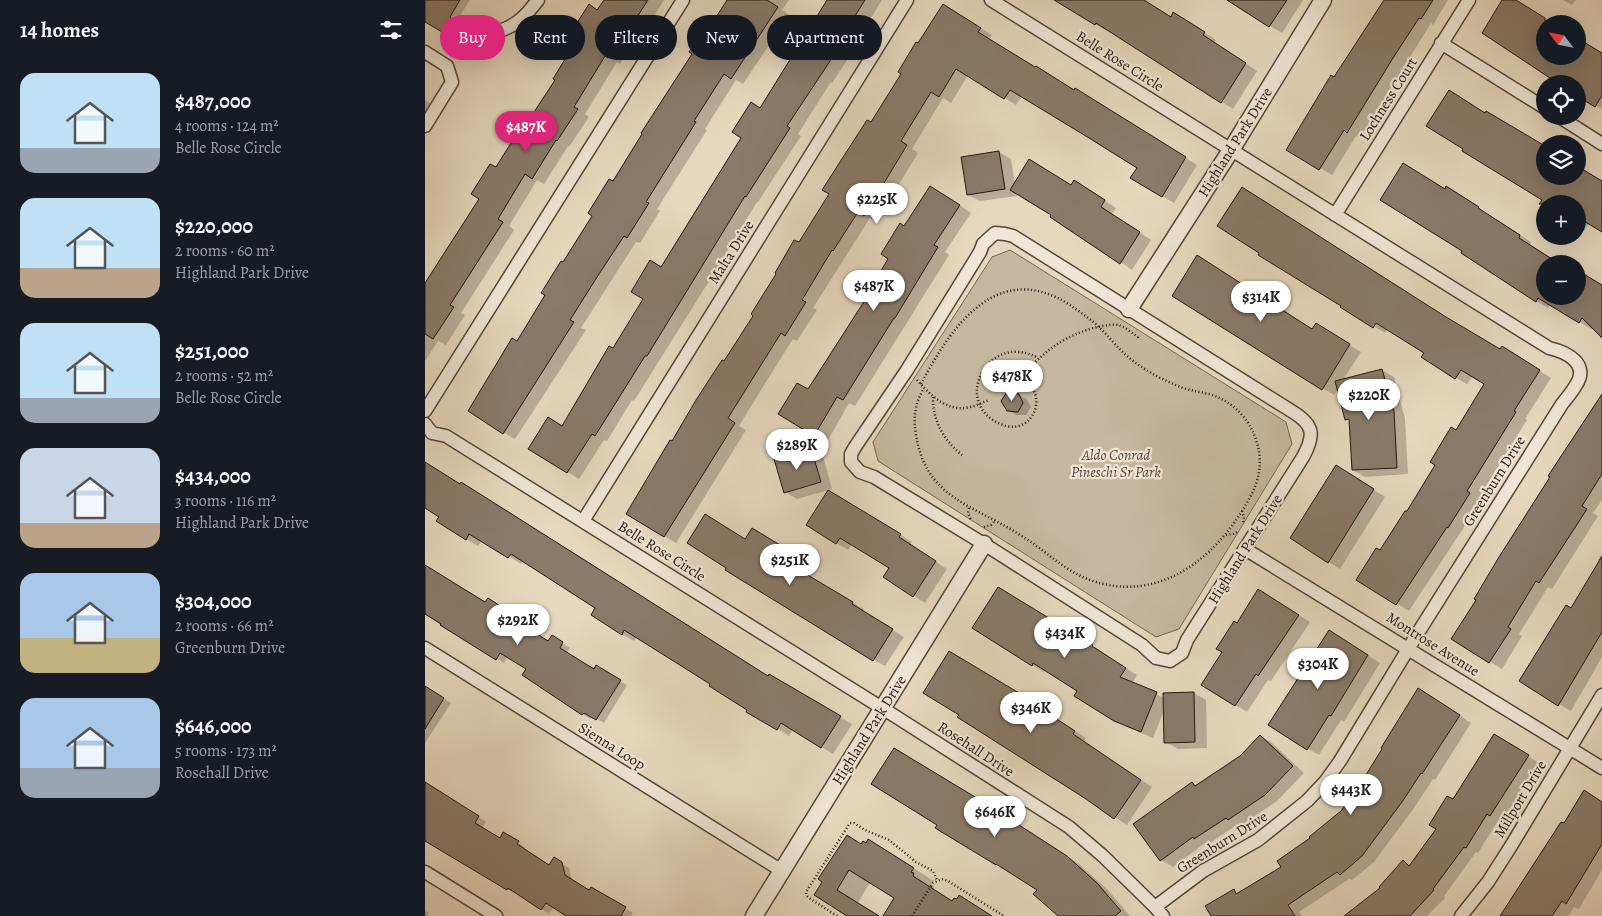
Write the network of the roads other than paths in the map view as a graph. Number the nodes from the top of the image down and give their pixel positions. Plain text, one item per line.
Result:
1 (537, 0) edge
2 (683, 0) edge
3 (907, 0) edge
4 (991, 0) edge
5 (1323, 0) edge
6 (1469, 0) edge
7 (505, 29) edge
8 (1441, 43) junction
9 (425, 52) edge
10 (1536, 102) edge
11 (1572, 125) edge
12 (425, 126) edge
13 (1602, 144) edge
14 (1231, 150) junction
15 (1335, 216) junction
16 (1129, 309) junction
17 (425, 411) edge
18 (425, 424) edge
19 (583, 521) junction
20 (984, 544) junction
21 (1245, 549) junction
22 (425, 648) edge
23 (1409, 648) junction
24 (1602, 695) edge
25 (882, 709) junction
26 (1570, 748) junction
27 (1602, 768) edge
28 (782, 871) junction
29 (425, 872) edge
30 (1159, 911) edge
31 (496, 916) edge
32 (754, 916) edge
33 (1461, 916) edge

1 - 7 street
2 - 17 street
3 - 19 street, Malta Drive
4 - 14 street, Belle Rose Circle
5 - 14 street, Highland Park Drive
6 - 8 street, Lochness Court
8 - 10 street
8 - 15 street, Lochness Court
9 - 12 street
11 - 13 street
14 - 15 street, Greenburn Drive
14 - 16 street, Highland Park Drive
15 - 23 street, Greenburn Drive
16 - 20 street, Highland Park Drive
16 - 21 street, Highland Park Drive
18 - 19 street, Belle Rose Circle
19 - 25 street, Belle Rose Circle
20 - 21 street, Highland Park Drive
20 - 25 street, Highland Park Drive
21 - 23 street, Montrose Avenue
22 - 28 street, Sienna Loop
23 - 26 street, Montrose Avenue
23 - 30 street, Greenburn Drive
24 - 26 street, Millport Drive
25 - 28 street, Highland Park Drive
25 - 30 street, Rosehall Drive
26 - 27 street, Montrose Avenue
26 - 33 street, Millport Drive
28 - 32 street, Highland Park Drive
29 - 31 street

